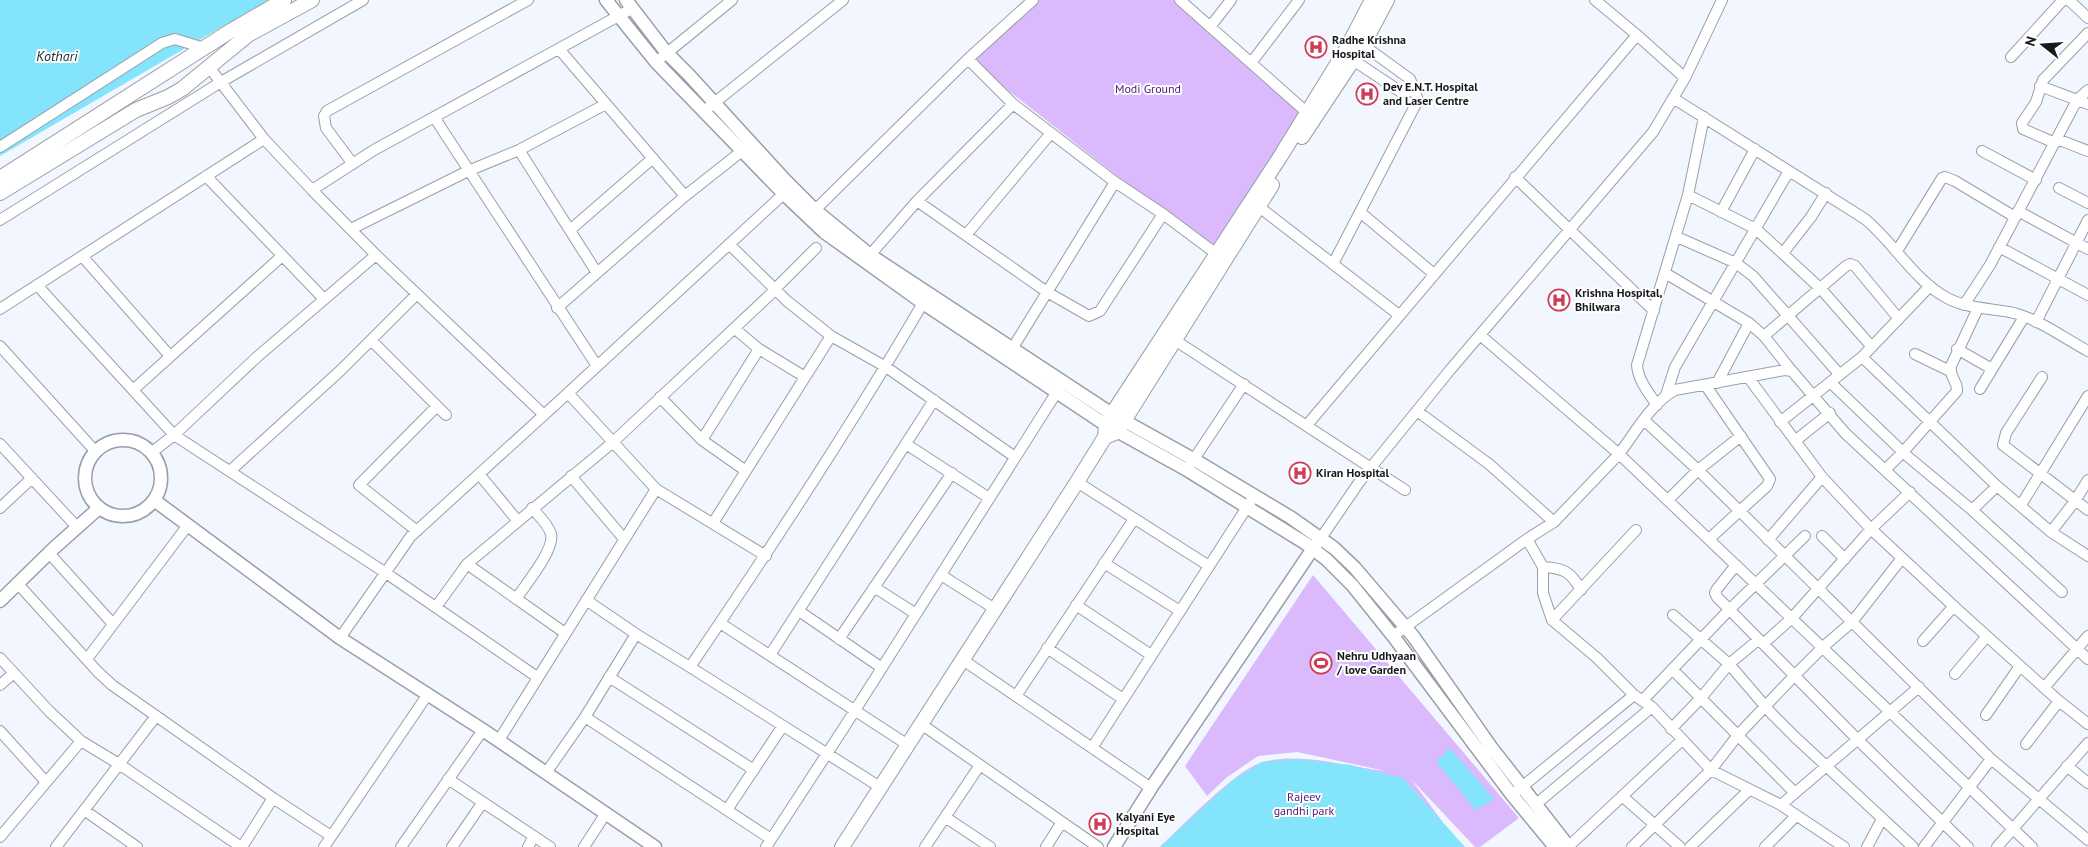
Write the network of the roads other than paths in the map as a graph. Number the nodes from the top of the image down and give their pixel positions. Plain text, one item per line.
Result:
1 (284, 0) edge
2 (312, 0) edge
3 (363, 0) edge
4 (528, 0) edge
5 (606, 0) edge
6 (732, 0) edge
7 (843, 0) edge
8 (1033, 0) edge
9 (1180, 0) edge
10 (1231, 0) edge
11 (1299, 0) edge
12 (1372, 0) edge
13 (1387, 0) edge
14 (1595, 0) edge
15 (1722, 0) edge
16 (2063, 0) edge
17 (2069, 0) edge
18 (629, 4) edge
19 (719, 4) edge
20 (620, 16) junction
21 (2088, 18) edge
22 (1210, 27) junction
23 (2088, 33) edge
24 (1637, 34) junction
25 (1364, 45) junction
26 (204, 48) junction
27 (559, 49) junction
28 (666, 52) junction
29 (2011, 57) dead end
30 (968, 60) junction
31 (1353, 60) junction
32 (656, 62) junction
33 (1251, 63) junction
34 (209, 67) junction
35 (1685, 78) junction
36 (221, 82) junction
37 (2040, 86) junction
38 (2088, 90) edge
39 (1413, 91) junction
40 (1674, 98) junction
41 (2077, 100) junction
42 (606, 104) junction
43 (1013, 104) junction
44 (2088, 104) edge
45 (709, 108) junction
46 (1311, 116) junction
47 (434, 117) junction
48 (1704, 117) junction
49 (1051, 133) junction
50 (264, 139) junction
51 (2056, 141) junction
52 (0, 147) edge
53 (1755, 149) junction
54 (519, 150) junction
55 (742, 151) junction
56 (1982, 151) dead end
57 (2088, 151) edge
58 (653, 158) junction
59 (353, 164) junction
60 (468, 171) junction
61 (1789, 171) junction
62 (206, 176) junction
63 (1515, 177) junction
64 (0, 178) edge
65 (2036, 180) junction
66 (1115, 182) junction
67 (2059, 188) dead end
68 (312, 190) junction
69 (788, 190) junction
70 (0, 193) edge
71 (1826, 193) junction
72 (1688, 195) junction
73 (686, 196) junction
74 (917, 201) junction
75 (2088, 203) edge
76 (1255, 204) junction
77 (815, 210) junction
78 (1360, 212) junction
79 (1721, 212) junction
80 (1163, 214) junction
81 (2017, 214) junction
82 (0, 220) edge
83 (2088, 220) edge
84 (1756, 228) junction
85 (351, 230) junction
86 (570, 230) junction
87 (1569, 231) junction
88 (966, 235) junction
89 (1676, 237) junction
90 (2077, 243) junction
91 (729, 244) junction
92 (1999, 247) junction
93 (816, 248) dead end
94 (2088, 249) edge
95 (1897, 251) junction
96 (1783, 253) junction
97 (376, 255) junction
98 (82, 256) junction
99 (282, 256) junction
100 (870, 256) junction
101 (1221, 257) junction
102 (1736, 263) junction
103 (1333, 264) junction
104 (597, 273) junction
105 (1665, 273) junction
106 (1434, 274) junction
107 (2059, 279) junction
108 (36, 285) junction
109 (1930, 286) junction
110 (1821, 289) junction
111 (775, 290) junction
112 (1047, 292) junction
113 (418, 294) junction
114 (2088, 294) edge
115 (324, 299) junction
116 (1714, 301) junction
117 (923, 303) junction
118 (1964, 305) junction
119 (557, 308) junction
120 (1978, 308) junction
121 (0, 309) edge
122 (1654, 311) junction
123 (1399, 315) junction
124 (1788, 316) junction
125 (2024, 317) junction
126 (1899, 319) junction
127 (2036, 322) junction
128 (1749, 323) junction
129 (735, 328) junction
130 (1480, 335) junction
131 (832, 336) junction
132 (1170, 336) junction
133 (1764, 336) junction
134 (371, 340) junction
135 (0, 346) edge
136 (1872, 347) junction
137 (759, 349) junction
138 (1012, 349) junction
139 (1957, 349) junction
140 (2088, 352) edge
141 (1916, 354) dead end
142 (170, 356) junction
143 (1862, 357) junction
144 (597, 366) junction
145 (886, 367) junction
146 (1992, 369) junction
147 (1790, 370) junction
148 (1950, 371) junction
149 (1840, 375) junction
150 (805, 377) junction
151 (1748, 377) junction
152 (2042, 377) dead end
153 (1717, 383) junction
154 (1831, 383) junction
155 (1244, 384) junction
156 (1706, 386) junction
157 (1060, 388) junction
158 (1980, 389) dead end
159 (133, 390) junction
160 (568, 393) junction
161 (1666, 395) junction
162 (1815, 396) junction
163 (2088, 396) edge
164 (660, 397) junction
165 (934, 400) junction
166 (1657, 405) junction
167 (437, 406) junction
168 (1417, 411) junction
169 (1830, 414) junction
170 (544, 415) junction
171 (446, 416) dead end
172 (1644, 420) junction
173 (1780, 422) junction
174 (1929, 423) junction
175 (1113, 425) junction
176 (1307, 425) junction
177 (174, 435) junction
178 (1740, 436) junction
179 (702, 440) junction
180 (1795, 441) junction
181 (612, 443) junction
182 (0, 444) edge
183 (906, 444) junction
184 (96, 452) junction
185 (1903, 452) junction
186 (151, 453) junction
187 (1619, 454) junction
188 (1015, 457) junction
189 (1190, 464) junction
190 (1372, 466) junction
191 (1698, 470) junction
192 (1885, 470) junction
193 (230, 471) junction
194 (746, 471) junction
195 (952, 473) junction
196 (479, 474) junction
197 (2041, 474) junction
198 (571, 476) junction
199 (1822, 477) junction
200 (32, 478) junction
201 (2088, 480) edge
202 (1078, 482) junction
203 (1997, 486) junction
204 (656, 489) junction
205 (1405, 490) dead end
206 (1910, 492) junction
207 (1254, 496) junction
208 (989, 498) junction
209 (154, 500) junction
210 (1668, 500) junction
211 (2075, 501) junction
212 (2022, 505) junction
213 (1246, 507) junction
214 (0, 508) edge
215 (99, 508) junction
216 (532, 508) junction
217 (1738, 510) junction
218 (1972, 510) junction
219 (2088, 510) edge
220 (1134, 519) junction
221 (517, 520) junction
222 (1554, 522) junction
223 (713, 523) junction
224 (188, 525) junction
225 (77, 527) junction
226 (1871, 529) junction
227 (1636, 530) dead end
228 (418, 531) junction
229 (2051, 532) junction
230 (1805, 536) dead end
231 (1822, 536) dead end
232 (1321, 538) junction
233 (1526, 539) junction
234 (1709, 539) junction
235 (624, 540) junction
236 (1768, 540) junction
237 (1312, 549) junction
238 (49, 553) junction
239 (766, 556) junction
240 (1784, 556) junction
241 (2088, 556) edge
242 (1902, 558) junction
243 (1845, 559) junction
244 (1104, 563) junction
245 (467, 564) junction
246 (1736, 565) junction
247 (1209, 566) junction
248 (1543, 567) junction
249 (386, 572) junction
250 (941, 575) junction
251 (1756, 583) junction
252 (18, 584) junction
253 (874, 587) junction
254 (1818, 588) junction
255 (1581, 590) junction
256 (2062, 592) dead end
257 (516, 599) junction
258 (586, 600) junction
259 (0, 601) edge
260 (1076, 605) junction
261 (1954, 606) junction
262 (436, 607) junction
263 (995, 609) junction
264 (1729, 610) junction
265 (798, 611) junction
266 (1180, 611) junction
267 (916, 614) junction
268 (1673, 615) dead end
269 (1792, 618) junction
270 (1552, 620) junction
271 (1852, 622) junction
272 (720, 623) junction
273 (113, 624) junction
274 (1407, 628) junction
275 (565, 633) junction
276 (636, 634) junction
277 (1393, 636) junction
278 (1987, 636) junction
279 (2088, 636) edge
280 (340, 638) junction
281 (839, 639) junction
282 (1700, 639) junction
283 (1923, 641) dead end
284 (1760, 642) junction
285 (1823, 647) junction
286 (1047, 648) junction
287 (2077, 650) junction
288 (770, 655) junction
289 (1152, 655) junction
290 (0, 658) edge
291 (87, 659) junction
292 (2088, 659) edge
293 (963, 660) junction
294 (1729, 664) junction
295 (2020, 666) junction
296 (690, 667) junction
297 (882, 668) junction
298 (1672, 669) junction
299 (14, 673) junction
300 (1955, 674) dead end
301 (1795, 675) junction
302 (538, 677) junction
303 (609, 677) junction
304 (0, 685) edge
305 (1919, 688) junction
306 (2044, 688) junction
307 (428, 694) junction
308 (1016, 696) junction
309 (1638, 698) junction
310 (1701, 698) junction
311 (1123, 699) junction
312 (2059, 701) junction
313 (1765, 706) junction
314 (1652, 707) junction
315 (855, 711) junction
316 (1890, 712) junction
317 (1986, 715) dead end
318 (156, 716) junction
319 (585, 717) junction
320 (921, 724) junction
321 (2088, 724) edge
322 (782, 727) junction
323 (1671, 728) junction
324 (483, 730) junction
325 (0, 731) edge
326 (1738, 736) junction
327 (499, 740) junction
328 (1682, 740) junction
329 (81, 741) junction
330 (1859, 741) junction
331 (2088, 743) edge
332 (2026, 744) dead end
333 (908, 745) junction
334 (1092, 748) junction
335 (828, 753) junction
336 (1992, 759) junction
337 (119, 764) junction
338 (980, 765) junction
339 (2067, 766) junction
340 (1827, 767) junction
341 (754, 770) junction
342 (1710, 770) junction
343 (546, 773) junction
344 (448, 779) junction
345 (46, 782) junction
346 (2088, 783) edge
347 (880, 787) junction
348 (1151, 788) junction
349 (1969, 789) junction
350 (1749, 790) junction
351 (1517, 791) junction
352 (1796, 793) junction
353 (1622, 796) junction
354 (2039, 797) junction
355 (273, 798) junction
356 (483, 802) junction
357 (1535, 805) junction
358 (1782, 805) junction
359 (84, 810) junction
360 (727, 810) junction
361 (606, 813) junction
362 (1796, 816) junction
363 (945, 817) junction
364 (1882, 819) junction
365 (1062, 822) junction
366 (1943, 824) junction
367 (1654, 826) junction
368 (2012, 828) junction
369 (331, 836) junction
370 (534, 836) junction
371 (0, 837) edge
372 (2088, 840) edge
373 (768, 843) edge
374 (1836, 845) edge
375 (56, 847) edge
376 (137, 847) edge
377 (242, 847) edge
378 (324, 847) edge
379 (401, 847) edge
380 (452, 847) edge
381 (528, 847) edge
382 (550, 847) edge
383 (584, 847) edge
384 (655, 847) edge
385 (842, 847) edge
386 (925, 847) edge
387 (990, 847) edge
388 (1046, 847) edge
389 (1098, 847) edge
390 (1114, 847) edge
391 (1555, 847) edge
392 (1568, 847) edge
393 (1632, 847) edge
394 (1680, 847) edge
395 (1690, 847) edge
396 (1765, 847) edge
397 (1867, 847) edge
398 (1913, 847) edge
399 (1924, 847) edge
400 (1968, 847) edge
401 (1997, 847) edge
402 (2032, 847) edge

1 - 26 main road
2 - 34 main road
3 - 36 street
4 - 59 street
5 - 20 street
6 - 19 street
7 - 45 street
8 - 30 street
9 - 22 street
10 - 22 street
11 - 33 street
12 - 46 main road
13 - 25 main road
14 - 24 street
15 - 35 street
16 - 29 street
17 - 21 street
18 - 20 street
18 - 28 street
19 - 28 street
20 - 27 street
20 - 32 street
22 - 33 street
23 - 37 street
24 - 35 street
24 - 63 street
25 - 31 main road
25 - 39 street
26 - 52 street
26 - 64 main road
27 - 42 street
27 - 47 street
28 - 32 street
28 - 45 street
30 - 43 street
30 - 77 street
31 - 39 street
31 - 46 main road
32 - 45 street
33 - 46 street
34 - 36 street
34 - 70 main road
35 - 40 street
36 - 50 street
36 - 82 street
37 - 41 street
37 - 51 street
38 - 41 street
39 - 78 street
40 - 48 street
40 - 87 street
41 - 44 street
41 - 51 street
42 - 54 street
42 - 58 street
43 - 49 street
43 - 74 street
45 - 55 street
45 - 69 street
46 - 76 main road
47 - 59 street
47 - 60 street
48 - 53 street
48 - 72 street
49 - 66 street
49 - 88 street
50 - 62 street
50 - 68 street
51 - 57 street
51 - 65 street
53 - 61 street
53 - 79 street
54 - 60 street
54 - 86 street
55 - 69 street
55 - 73 street
56 - 65 street
58 - 73 street
58 - 86 street
59 - 68 street
60 - 85 street
60 - 119 street
61 - 71 street
61 - 84 street
62 - 98 street
62 - 99 street
63 - 87 street
63 - 106 street
65 - 81 street
66 - 80 street
66 - 112 street
67 - 75 street
68 - 85 street
69 - 77 street
69 - 91 street
69 - 117 street
71 - 95 street
71 - 96 street
72 - 79 street
72 - 89 street
73 - 104 street
74 - 88 street
74 - 100 street
76 - 101 main road
76 - 103 street
77 - 100 street
78 - 103 street
78 - 106 street
79 - 84 street
80 - 101 street
80 - 112 street
81 - 90 street
81 - 92 street
81 - 95 street
83 - 90 street
84 - 96 street
84 - 102 street
85 - 97 street
86 - 104 street
87 - 122 street
87 - 130 street
88 - 112 street
89 - 102 street
89 - 105 street
90 - 94 street
90 - 107 street
91 - 111 street
91 - 144 street
92 - 107 street
92 - 118 street
93 - 111 street
95 - 109 street
96 - 110 street
97 - 113 street
97 - 115 street
98 - 108 street
98 - 142 street
99 - 115 street
99 - 142 street
100 - 138 street
101 - 132 main road
102 - 116 street
102 - 124 street
103 - 123 street
104 - 119 street
105 - 116 street
105 - 122 street
106 - 123 street
107 - 114 street
107 - 127 street
108 - 121 street
108 - 159 street
109 - 118 street
109 - 126 street
110 - 124 street
110 - 126 street
110 - 136 street
111 - 129 street
111 - 131 street
112 - 138 street
113 - 134 street
113 - 170 street
115 - 177 street
116 - 128 street
116 - 161 street
117 - 145 street
117 - 157 street
118 - 120 street
119 - 144 street
120 - 125 street
120 - 139 street
122 - 166 street
123 - 176 street
124 - 133 street
124 - 149 street
125 - 127 street
125 - 146 street
126 - 136 street
127 - 140 street
128 - 133 street
128 - 153 street
129 - 137 street
129 - 164 street
130 - 168 street
130 - 187 street
131 - 145 street
131 - 150 street
132 - 155 street
132 - 175 main road
133 - 147 street
134 - 167 street
134 - 193 street
135 - 184 street
136 - 143 street
137 - 150 street
137 - 179 street
138 - 157 street
139 - 146 street
139 - 148 street
141 - 148 street
142 - 159 street
143 - 149 street
143 - 174 street
144 - 160 street
145 - 165 street
145 - 239 street
146 - 158 street
147 - 151 street
147 - 162 street
148 - 174 street
149 - 154 street
150 - 194 street
151 - 153 street
151 - 173 street
152 - 197 street
153 - 156 street
154 - 162 street
154 - 185 street
155 - 176 street
155 - 189 street
156 - 161 street
156 - 178 street
157 - 175 street
157 - 188 street
159 - 177 street
160 - 170 street
160 - 181 street
161 - 166 street
162 - 169 street
162 - 173 street
163 - 197 street
164 - 179 street
164 - 181 street
165 - 183 street
165 - 188 street
166 - 172 street
167 - 171 street
167 - 228 street
168 - 190 street
168 - 222 street
169 - 180 street
169 - 192 street
170 - 196 street
172 - 187 street
172 - 191 street
173 - 180 street
174 - 185 street
174 - 203 street
175 - 189 street
175 - 202 main road
176 - 190 street
177 - 186 street
177 - 193 street
178 - 191 street
178 - 217 street
179 - 194 street
180 - 199 street
181 - 198 street
181 - 204 street
182 - 200 street
183 - 195 street
183 - 265 street
184 - 186 street
184 - 215 street
185 - 192 street
185 - 218 street
186 - 209 street
187 - 210 street
187 - 222 street
188 - 208 street
189 - 207 street
189 - 213 street
190 - 205 street
190 - 232 street
191 - 210 street
191 - 217 street
192 - 206 street
193 - 249 street
194 - 223 street
195 - 208 street
195 - 253 street
196 - 221 street
196 - 228 street
197 - 211 street
197 - 212 street
198 - 216 street
198 - 235 street
199 - 226 street
199 - 236 street
200 - 214 street
200 - 225 street
201 - 211 street
202 - 220 street
202 - 263 main road
203 - 212 street
203 - 218 street
204 - 223 street
204 - 235 street
206 - 226 street
206 - 287 street
207 - 213 street
207 - 232 street
208 - 250 street
209 - 215 street
209 - 224 street
210 - 234 street
211 - 219 street
211 - 229 street
212 - 229 street
213 - 237 street
213 - 247 street
215 - 225 street
216 - 221 street
216 - 257 street
217 - 234 street
217 - 236 street
218 - 256 street
220 - 244 street
220 - 247 street
221 - 245 street
222 - 233 street
223 - 239 street
224 - 273 street
224 - 280 street
225 - 238 street
226 - 242 street
226 - 243 street
227 - 255 street
228 - 249 street
229 - 241 street
230 - 240 street
231 - 243 street
232 - 237 street
232 - 274 street
233 - 248 street
233 - 274 street
234 - 246 street
235 - 258 street
236 - 240 street
237 - 277 street
237 - 348 street
238 - 252 street
238 - 273 street
239 - 272 street
240 - 251 street
240 - 254 street
242 - 261 street
242 - 271 street
243 - 254 street
244 - 260 street
244 - 266 street
245 - 257 street
245 - 262 street
246 - 251 street
246 - 264 street
247 - 266 street
248 - 255 street
248 - 270 street
249 - 262 street
249 - 280 street
250 - 263 street
250 - 267 street
251 - 264 street
251 - 269 street
252 - 259 street
252 - 291 street
253 - 267 street
253 - 281 street
254 - 269 street
254 - 271 street
255 - 270 street
257 - 275 street
258 - 275 street
258 - 276 street
260 - 286 street
260 - 289 street
261 - 278 street
261 - 283 street
262 - 302 street
263 - 293 main road
264 - 282 street
264 - 284 street
265 - 281 street
265 - 288 street
266 - 289 street
267 - 297 street
268 - 282 street
269 - 284 street
269 - 285 street
270 - 309 street
271 - 285 street
271 - 305 street
272 - 288 street
272 - 296 street
273 - 291 street
274 - 277 street
274 - 351 street
275 - 302 street
276 - 296 street
276 - 303 street
277 - 351 street
278 - 295 street
278 - 300 street
279 - 287 street
280 - 307 street
281 - 297 street
282 - 294 street
282 - 298 street
284 - 294 street
284 - 301 street
285 - 301 street
285 - 316 street
286 - 308 street
286 - 311 street
287 - 292 street
287 - 306 street
288 - 315 street
289 - 311 street
290 - 299 street
291 - 318 street
293 - 308 street
293 - 320 main road
294 - 310 street
294 - 313 street
295 - 306 street
295 - 317 street
296 - 322 street
297 - 315 street
298 - 309 street
298 - 310 street
299 - 304 street
299 - 329 street
301 - 313 street
301 - 330 street
302 - 327 street
303 - 319 street
303 - 341 street
305 - 316 street
305 - 336 street
306 - 312 street
307 - 324 street
307 - 369 street
308 - 334 street
309 - 314 street
309 - 351 street
310 - 323 street
310 - 326 street
311 - 334 street
312 - 321 street
312 - 332 street
313 - 326 street
313 - 340 street
314 - 323 street
314 - 357 street
315 - 333 street
315 - 335 street
316 - 330 street
316 - 349 street
318 - 337 street
318 - 355 street
319 - 343 street
319 - 360 street
320 - 333 main road
320 - 338 street
322 - 335 street
322 - 341 street
323 - 328 street
324 - 327 street
324 - 344 street
325 - 345 street
326 - 342 street
326 - 352 street
327 - 343 street
328 - 342 street
328 - 353 street
329 - 337 street
329 - 345 street
330 - 340 street
330 - 366 street
331 - 339 street
333 - 347 main road
334 - 348 street
335 - 347 street
335 - 373 street
336 - 349 street
336 - 354 street
337 - 359 street
337 - 377 street
338 - 363 street
338 - 365 street
339 - 346 street
339 - 354 street
340 - 352 street
340 - 364 street
341 - 360 street
342 - 350 street
342 - 367 street
343 - 361 street
344 - 356 street
344 - 379 street
345 - 371 street
347 - 385 main road
348 - 390 street
349 - 366 street
349 - 368 street
350 - 358 street
350 - 395 street
351 - 357 street
351 - 391 street
352 - 358 street
353 - 367 street
353 - 392 street
354 - 368 street
354 - 372 street
355 - 369 street
355 - 377 street
356 - 370 street
356 - 380 street
357 - 392 street
358 - 362 street
359 - 375 street
359 - 376 street
360 - 373 street
361 - 383 street
361 - 384 street
362 - 374 street
362 - 396 street
363 - 386 street
363 - 387 street
364 - 397 street
364 - 398 street
365 - 388 street
365 - 389 street
366 - 399 street
366 - 400 street
367 - 393 street
367 - 394 street
368 - 401 street
368 - 402 street
369 - 378 street
370 - 381 street
370 - 382 street

